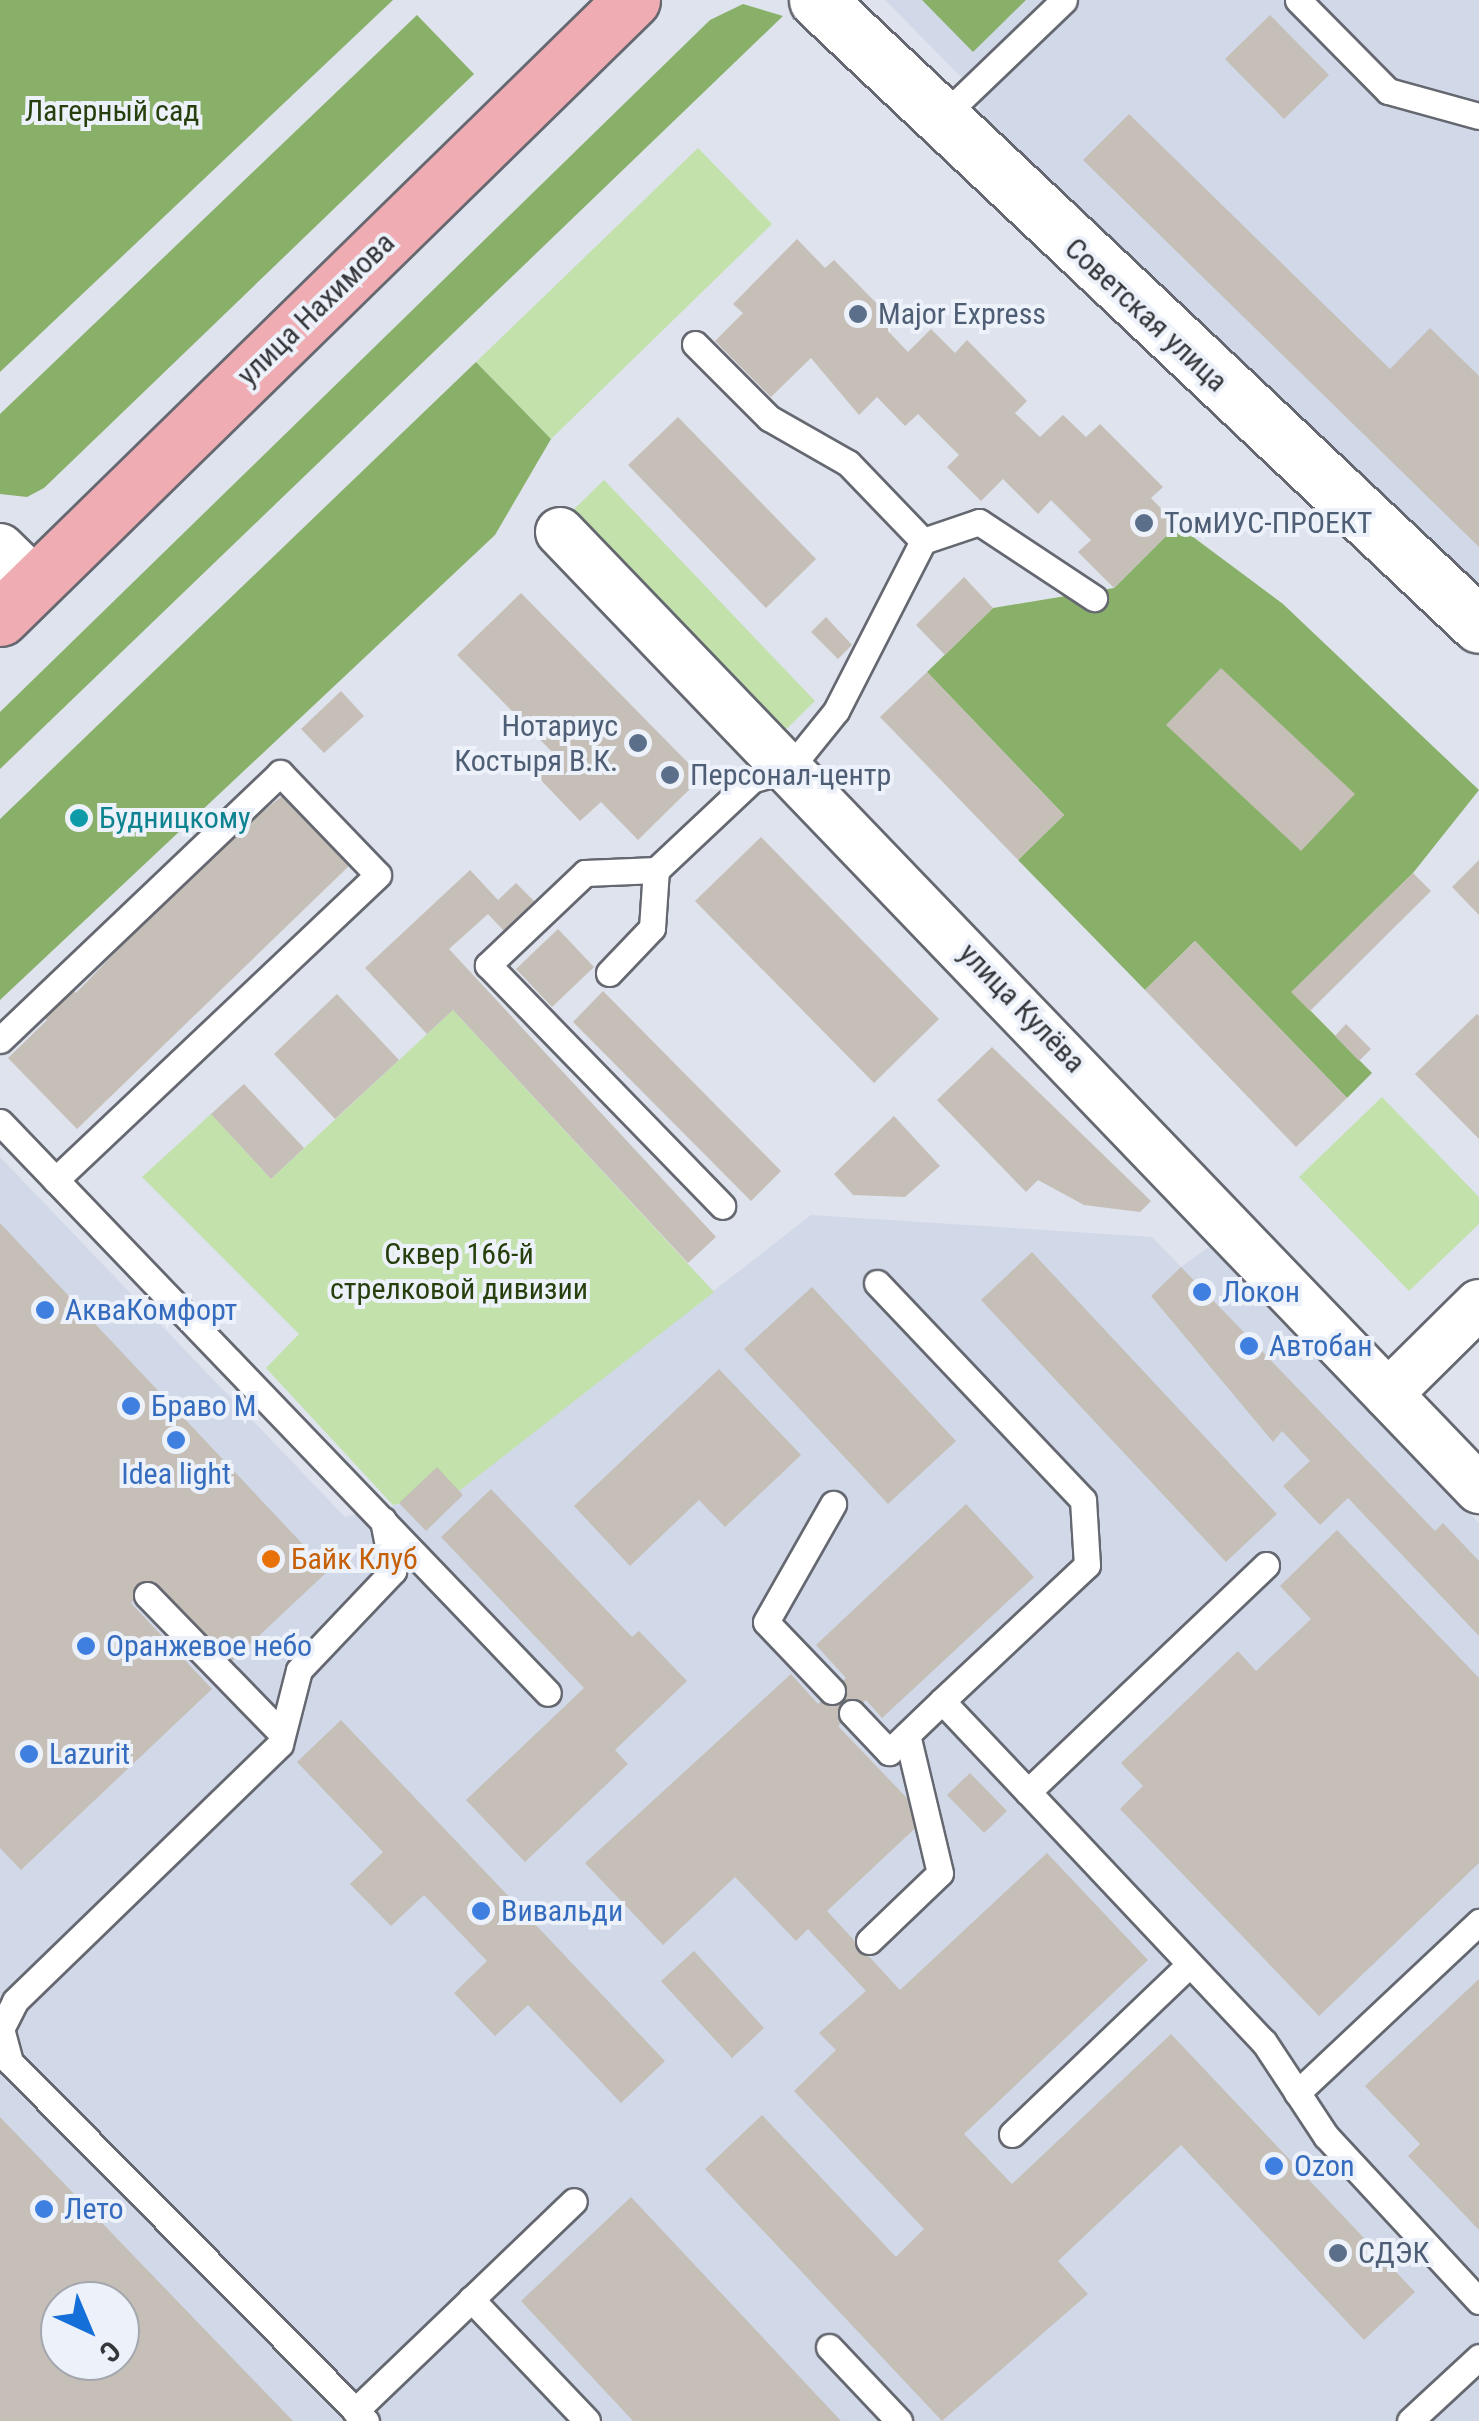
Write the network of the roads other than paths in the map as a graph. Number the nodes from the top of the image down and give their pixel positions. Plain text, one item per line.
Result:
1 (632, 0) edge
2 (817, 0) edge
3 (1064, 0) edge
4 (1298, 0) edge
5 (1479, 116) edge
6 (939, 120) junction
7 (695, 344) dead end
8 (560, 532) dead end
9 (924, 541) junction
10 (12, 583) edge
11 (1094, 598) dead end
12 (1479, 626) edge
13 (789, 768) junction
14 (656, 870) junction
15 (610, 973) dead end
16 (0, 1040) edge
17 (0, 1122) edge
18 (56, 1180) junction
19 (722, 1206) dead end
20 (876, 1283) dead end
21 (1479, 1304) edge
22 (1388, 1394) junction
23 (1479, 1489) edge
24 (833, 1504) dead end
25 (383, 1520) junction
26 (1266, 1565) dead end
27 (148, 1595) dead end
28 (832, 1691) dead end
29 (548, 1693) dead end
30 (942, 1701) junction
31 (852, 1713) dead end
32 (282, 1733) junction
33 (907, 1735) junction
34 (1028, 1792) junction
35 (1479, 1922) edge
36 (869, 1941) dead end
37 (1190, 1964) junction
38 (7, 1994) edge
39 (1297, 2093) junction
40 (1012, 2134) dead end
41 (574, 2201) dead end
42 (472, 2299) junction
43 (1479, 2301) edge
44 (829, 2347) dead end
45 (1479, 2356) edge
46 (360, 2416) edge
47 (587, 2421) edge
48 (898, 2421) edge
49 (1410, 2421) edge

1 - 10 main road, улица Нахимова
2 - 6 street, Советская улица
3 - 6 lane
4 - 5 lane
6 - 12 street, Советская улица
7 - 9 lane
8 - 13 street, улица Кулёва
9 - 11 lane
9 - 13 lane
13 - 14 lane
13 - 22 street, улица Кулёва
14 - 15 lane
14 - 19 lane
16 - 18 lane
17 - 18 lane
18 - 25 lane
20 - 30 lane
21 - 22 street
22 - 23 street, улица Кулёва
24 - 28 lane
25 - 29 lane
25 - 32 lane
26 - 34 lane
27 - 32 lane
30 - 33 lane
30 - 34 lane
31 - 33 lane
32 - 38 lane
33 - 36 lane
34 - 37 lane
35 - 39 lane
37 - 39 lane
37 - 40 lane
38 - 46 lane
39 - 43 lane
41 - 42 lane
42 - 46 lane
42 - 47 lane
44 - 48 lane
45 - 49 lane

